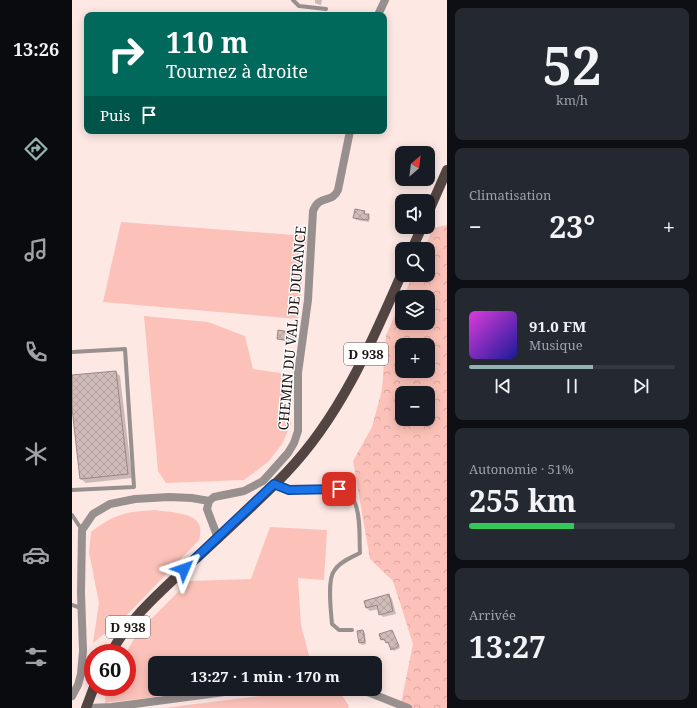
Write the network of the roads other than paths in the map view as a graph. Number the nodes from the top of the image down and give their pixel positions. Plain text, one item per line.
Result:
1 (293, 0) edge
2 (385, 0) edge
3 (326, 9) dead end
4 (379, 12) edge
5 (349, 134) edge
6 (447, 170) edge
7 (435, 197) edge
8 (398, 282) edge
9 (72, 352) edge
10 (274, 484) junction
11 (72, 490) edge
12 (209, 501) junction
13 (72, 515) edge
14 (82, 530) junction
15 (218, 538) junction
16 (72, 605) edge
17 (81, 608) junction
18 (352, 630) dead end
19 (117, 644) edge
20 (72, 696) edge
21 (91, 696) edge
22 (194, 696) edge
23 (378, 696) edge
24 (87, 708) edge
25 (408, 708) edge

1 - 3 lane
2 - 4 street
5 - 12 street, CHEMIN DU VAL DE DURANCE
6 - 7 main road
8 - 10 main road, D 938
9 - 11 lane
10 - 15 main road, D 938
10 - 18 lane
12 - 14 street
12 - 15 street
13 - 14 lane
14 - 17 street
15 - 19 main road, D 938
16 - 17 lane
17 - 20 street
21 - 24 main road
22 - 24 street
23 - 25 street

